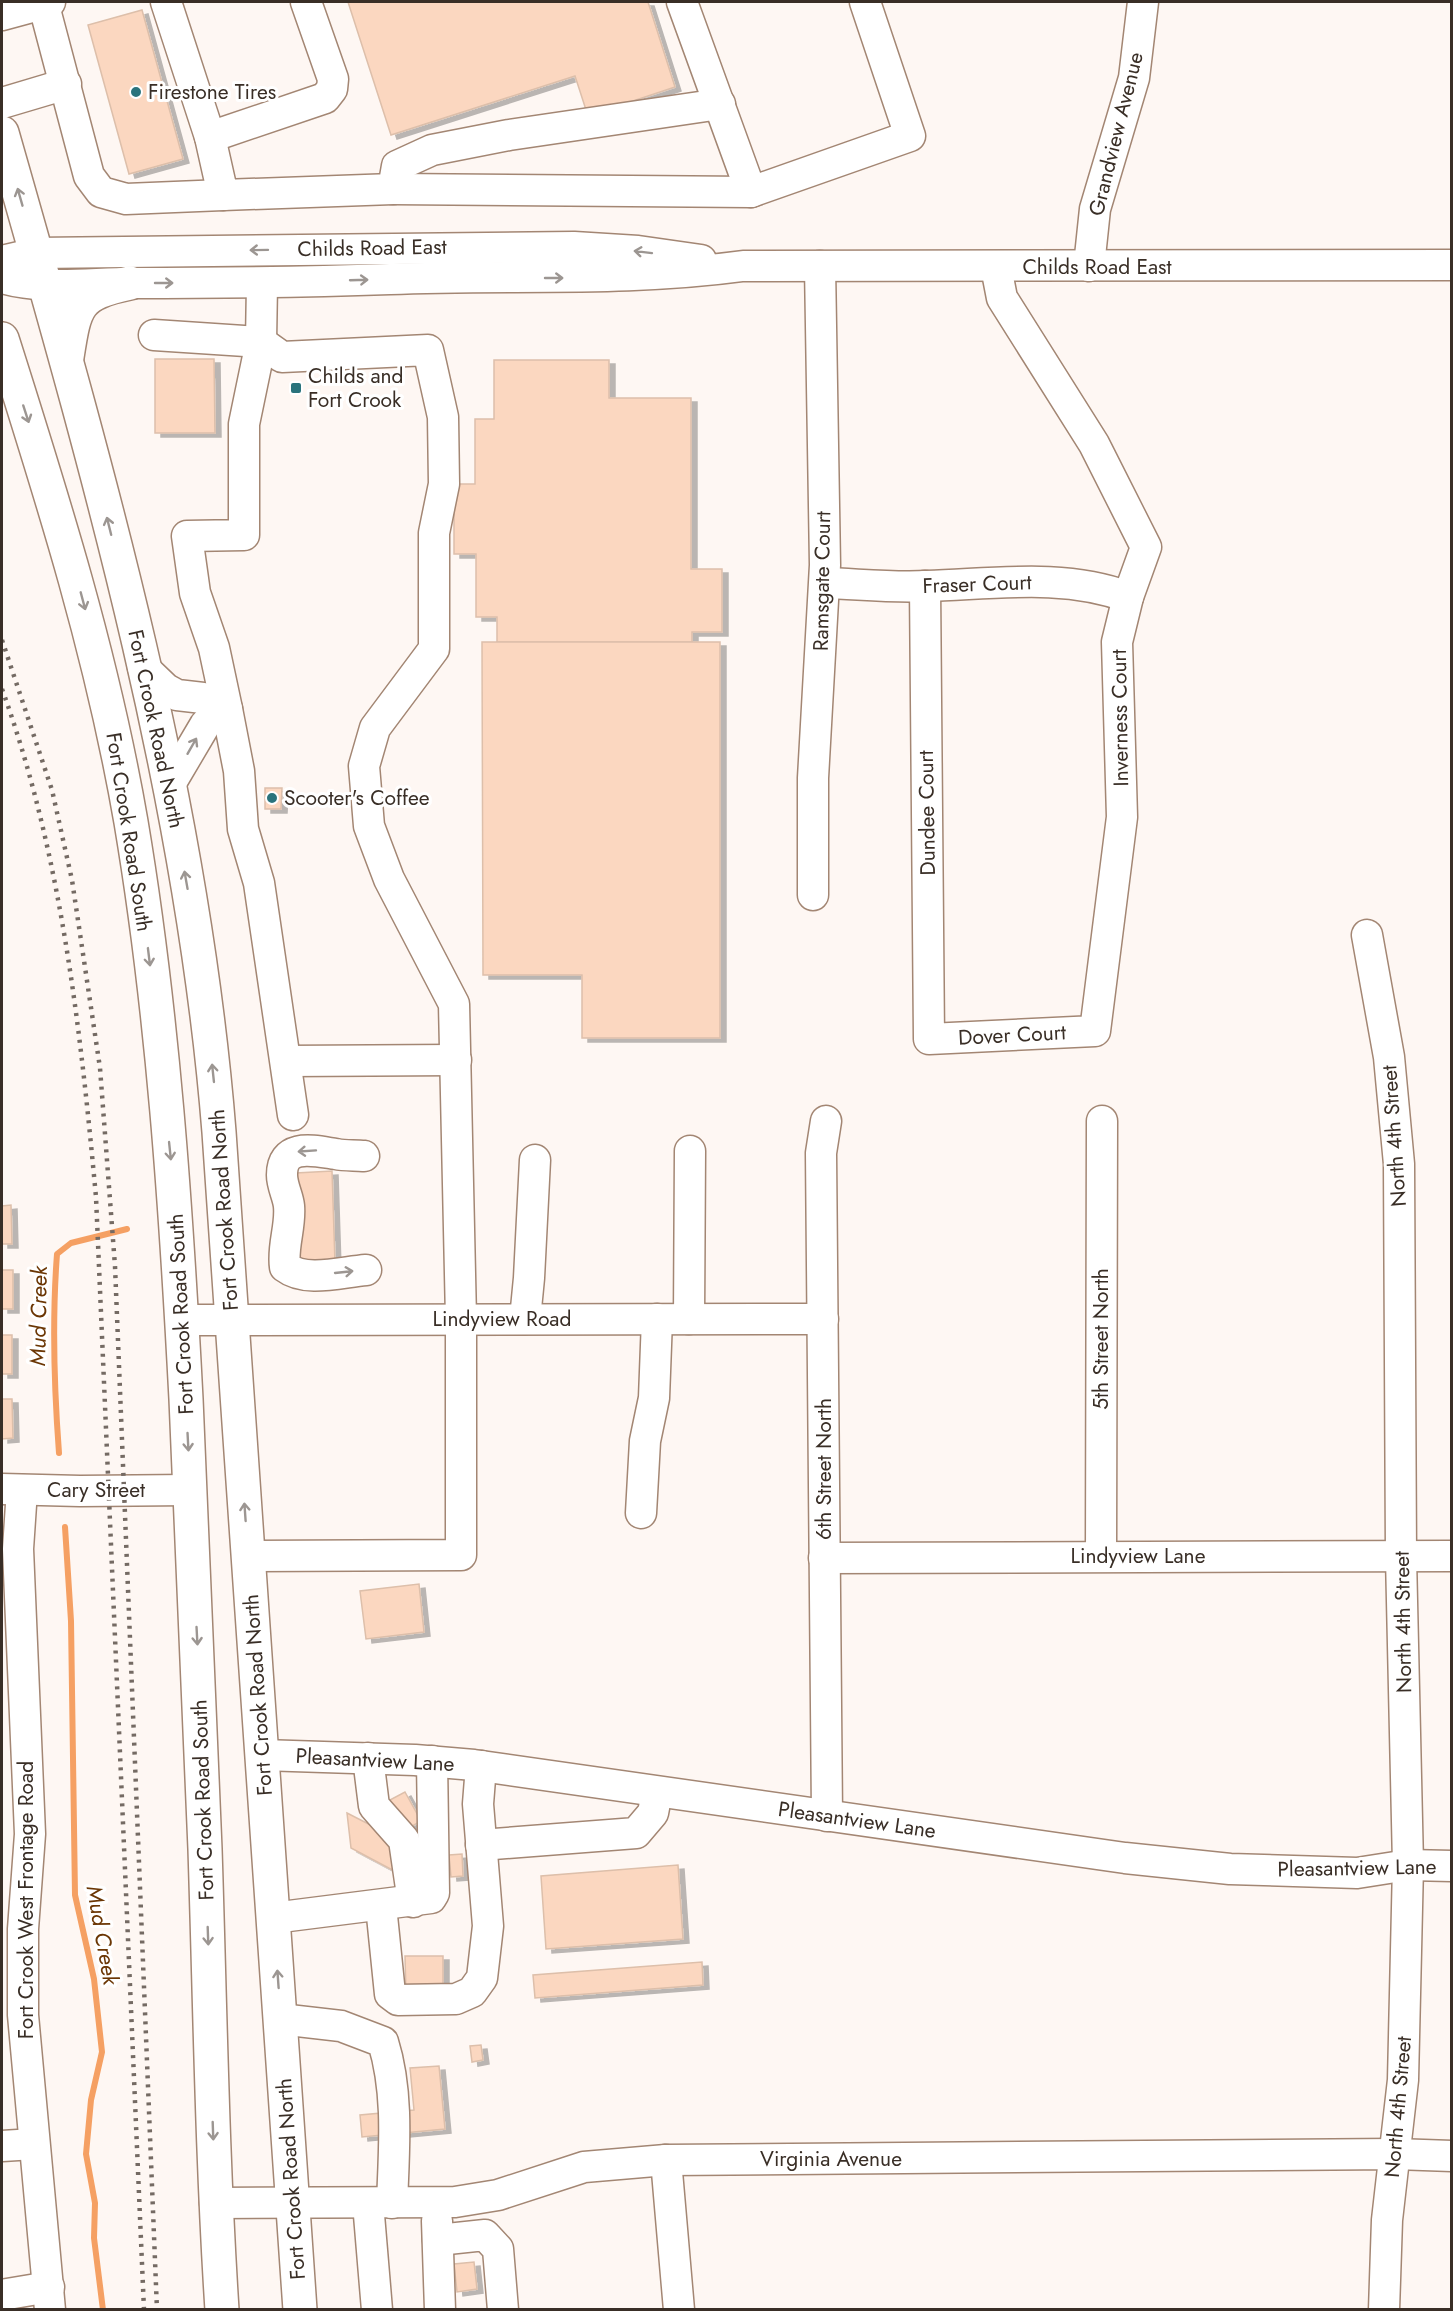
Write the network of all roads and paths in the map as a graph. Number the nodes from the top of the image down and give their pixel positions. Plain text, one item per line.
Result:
1 (46, 2) edge
2 (166, 2) edge
3 (306, 2) edge
4 (663, 2) edge
5 (682, 2) edge
6 (865, 2) edge
7 (1143, 2) edge
8 (2, 15) edge
9 (66, 84) junction
10 (2, 103) edge
11 (709, 106) junction
12 (2, 133) edge
13 (210, 137) junction
14 (393, 189) junction
15 (751, 192) junction
16 (223, 195) junction
17 (36, 253) junction
18 (2, 261) edge
19 (743, 266) junction
20 (820, 266) junction
21 (1089, 266) junction
22 (1452, 266) edge
23 (996, 267) junction
24 (2, 278) edge
25 (130, 283) junction
26 (44, 284) junction
27 (262, 284) junction
28 (154, 335) dead end
29 (2, 339) edge
30 (261, 342) junction
31 (66, 364) junction
32 (8, 367) edge
33 (825, 583) junction
34 (925, 586) junction
35 (1128, 597) junction
36 (143, 667) junction
37 (223, 709) junction
38 (169, 786) junction
39 (813, 895) dead end
40 (1368, 935) dead end
41 (1095, 1031) joint
42 (929, 1039) joint
43 (456, 1060) junction
44 (286, 1061) junction
45 (293, 1115) dead end
46 (826, 1122) dead end
47 (1102, 1122) dead end
48 (690, 1151) dead end
49 (364, 1156) dead end
50 (535, 1160) dead end
51 (366, 1270) dead end
52 (461, 1319) junction
53 (525, 1319) junction
54 (657, 1319) junction
55 (689, 1319) junction
56 (823, 1319) junction
57 (182, 1320) junction
58 (232, 1320) junction
59 (12, 1489) edge
60 (190, 1490) junction
61 (641, 1513) dead end
62 (249, 1556) junction
63 (1101, 1556) junction
64 (1452, 1556) edge
65 (1401, 1557) junction
66 (824, 1558) junction
67 (11, 1630) edge
68 (13, 1691) edge
69 (262, 1755) junction
70 (368, 1758) junction
71 (432, 1761) junction
72 (481, 1766) junction
73 (657, 1792) junction
74 (827, 1816) junction
75 (481, 1845) junction
76 (1408, 1865) junction
77 (1452, 1866) edge
78 (413, 1902) junction
79 (381, 1906) junction
80 (13, 1917) edge
81 (273, 1918) junction
82 (280, 2019) junction
83 (34, 2144) junction
84 (2, 2146) edge
85 (1395, 2154) junction
86 (1452, 2156) edge
87 (666, 2160) junction
88 (215, 2202) junction
89 (293, 2202) junction
90 (380, 2202) junction
91 (435, 2203) junction
92 (438, 2240) junction
93 (2, 2295) edge
94 (50, 2299) edge
95 (222, 2310) edge
96 (300, 2310) edge
97 (377, 2310) edge
98 (440, 2310) edge
99 (503, 2310) edge
100 (679, 2310) edge
101 (1384, 2310) edge

1 - 8 street
1 - 9 street
2 - 13 street
3 - 13 street
4 - 11 street
5 - 11 street
6 - 15 street
7 - 21 street, Grandview Avenue
9 - 10 street
9 - 16 street
11 - 14 street
11 - 15 street
17 -> 12 main road, Fort Crook Road North
13 - 16 street
14 - 15 street
14 - 16 street
17 - 18 street, Childs Road East
19 -> 17 street, Childs Road East
17 - 26 main road, Fort Crook Road North
19 - 20 street, Childs Road East
27 -> 19 street, Childs Road East
20 - 23 street, Childs Road East
20 - 33 street, Ramsgate Court
21 - 22 street, Childs Road East
21 - 23 street, Childs Road East
23 - 35 street, Inverness Court
24 - 26 street, Childs Road East
25 - 26 street, Childs Road East
25 -> 27 street, Childs Road East
25 - 31 main road
26 - 31 main road, Fort Crook Road North
27 - 30 street
28 - 30 street
29 - 32 main road, Fort Crook Road South
30 - 37 street
30 - 43 street
36 -> 31 main road, Fort Crook Road North
32 -> 57 main road, Fort Crook Road South
33 - 34 street, Fraser Court
33 - 39 street, Ramsgate Court
34 - 35 street, Fraser Court
34 - 42 street, Dundee Court
35 - 41 street, Inverness Court
36 - 37 street
36 - 38 main road, Fort Crook Road North
38 -> 37 street
37 - 44 street
58 -> 38 main road, Fort Crook Road North
40 - 65 street, North 4th Street
41 - 42 street, Dover Court
43 - 44 street
43 - 52 street
44 - 45 street
46 - 56 street, 6th Street North
47 - 63 street, 5th Street North
48 - 55 street
49 -> 51 street
50 - 53 street
52 - 53 street, Lindyview Road
52 - 58 street, Lindyview Road
52 - 62 street
53 - 54 street, Lindyview Road
54 - 55 street, Lindyview Road
54 - 61 street
55 - 56 street, Lindyview Road
56 - 66 street, 6th Street North
57 - 58 street, Lindyview Road
57 -> 60 main road, Fort Crook Road South
62 -> 58 main road, Fort Crook Road North
59 - 60 street, Cary Street
59 - 67 street, Fort Crook West Frontage Road
60 -> 88 main road, Fort Crook Road South
62 - 69 main road, Fort Crook Road North
63 - 65 street, Lindyview Lane
63 - 66 street, Lindyview Lane
64 - 65 street, Lindyview Lane
65 - 76 street, North 4th Street
66 - 74 street, 6th Street North
67 - 68 street, Fort Crook West Frontage Road
68 - 80 street, Fort Crook West Frontage Road
69 - 70 street, Pleasantview Lane
69 - 81 main road, Fort Crook Road North
70 - 71 street, Pleasantview Lane
70 - 78 street
71 - 72 street, Pleasantview Lane
71 - 78 street
72 - 73 street, Pleasantview Lane
72 - 75 street
73 - 74 street, Pleasantview Lane
73 - 75 street
74 - 76 street, Pleasantview Lane
75 - 79 street
76 - 77 street, Pleasantview Lane
76 - 85 street, North 4th Street
78 - 79 street
79 - 81 street
80 - 83 street, Fort Crook West Frontage Road
82 -> 81 main road, Fort Crook Road North
82 - 89 main road, Fort Crook Road North
82 - 90 street
83 - 84 street
83 - 94 street, Fort Crook West Frontage Road
85 - 86 street, Virginia Avenue
85 - 87 street, Virginia Avenue
85 - 101 street, North 4th Street
87 - 91 street, Virginia Avenue
87 - 100 street
88 - 89 street, Virginia Avenue
88 - 95 main road, Fort Crook Road South
89 - 90 street, Virginia Avenue
89 - 96 main road, Fort Crook Road North
90 - 91 street, Virginia Avenue
90 - 97 street
91 - 92 street
92 - 98 street
92 - 99 street
93 - 94 street

